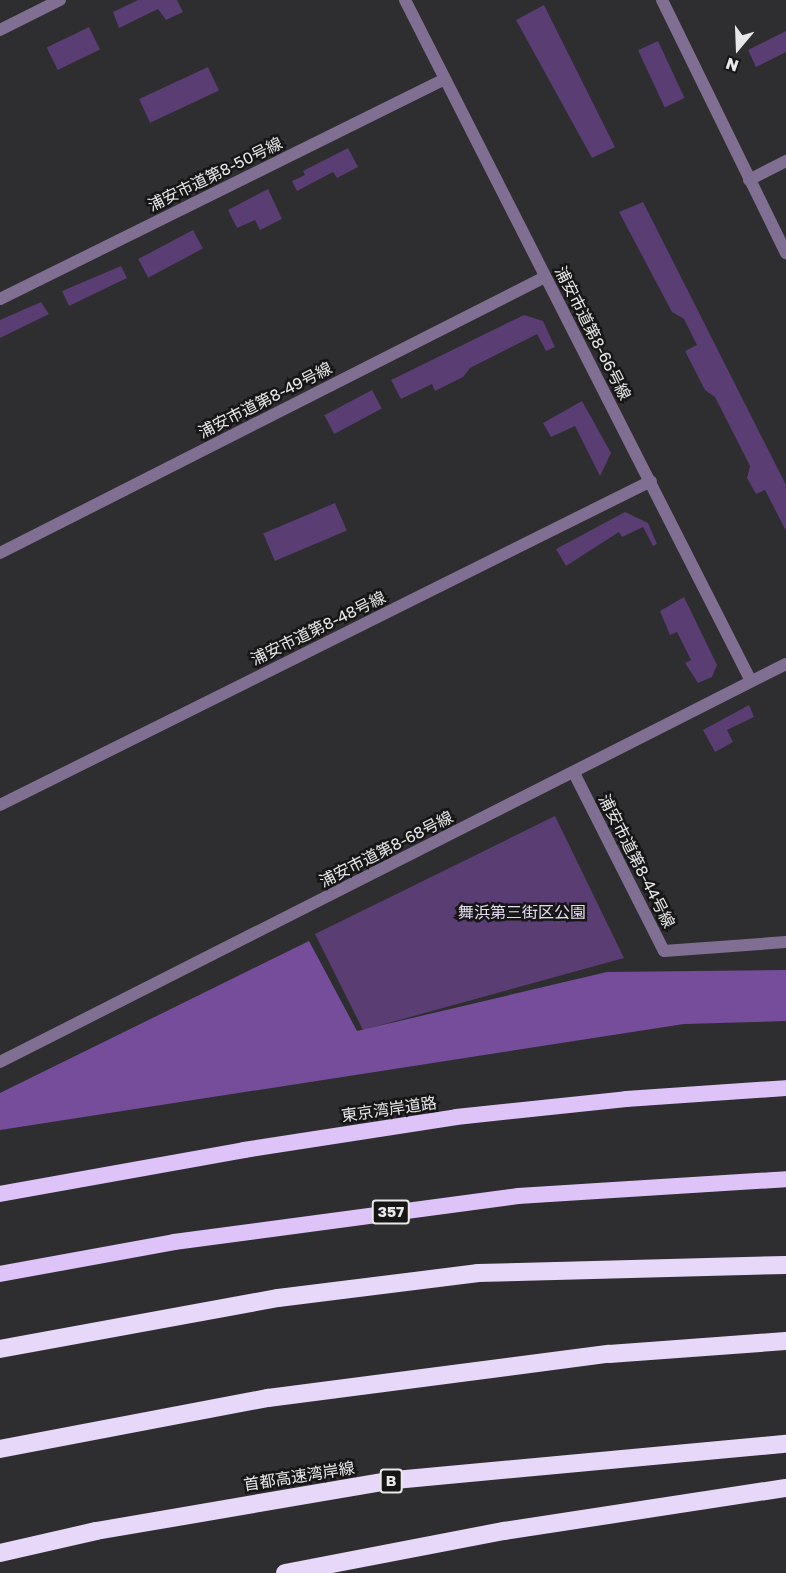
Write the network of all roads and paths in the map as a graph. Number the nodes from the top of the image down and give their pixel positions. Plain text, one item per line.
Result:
1 (60, 0) edge
2 (405, 0) edge
3 (662, 0) edge
4 (0, 30) edge
5 (445, 79) junction
6 (786, 161) edge
7 (749, 180) junction
8 (786, 253) edge
9 (545, 277) junction
10 (0, 299) edge
11 (651, 481) junction
12 (0, 553) edge
13 (786, 664) edge
14 (751, 681) junction
15 (574, 773) junction
16 (0, 805) edge
17 (786, 942) edge
18 (0, 1062) edge
19 (786, 1088) edge
20 (786, 1179) edge
21 (0, 1194) edge
22 (786, 1265) edge
23 (0, 1274) edge
24 (786, 1341) edge
25 (0, 1349) edge
26 (786, 1444) edge
27 (0, 1449) edge
28 (786, 1488) edge
29 (0, 1553) edge
30 (285, 1573) edge

1 - 4 street
2 - 5 street, 浦安市道第8-66号線
3 - 7 street
5 - 9 street, 浦安市道第8-66号線
5 - 10 street, 浦安市道第8-50号線
6 - 7 street
7 - 8 street
9 - 11 street, 浦安市道第8-66号線
9 - 12 street, 浦安市道第8-49号線
11 - 14 street, 浦安市道第8-66号線
11 - 16 street, 浦安市道第8-48号線
13 - 14 street, 浦安市道第8-68号線
14 - 15 street, 浦安市道第8-68号線
15 - 17 street, 浦安市道第8-44号線
15 - 18 street, 浦安市道第8-68号線
19 - 21 highway, 東京湾岸道路
20 - 23 highway, 357
22 - 25 highway
24 - 27 highway
26 - 29 highway, 首都高速湾岸線 / B
28 - 30 highway

